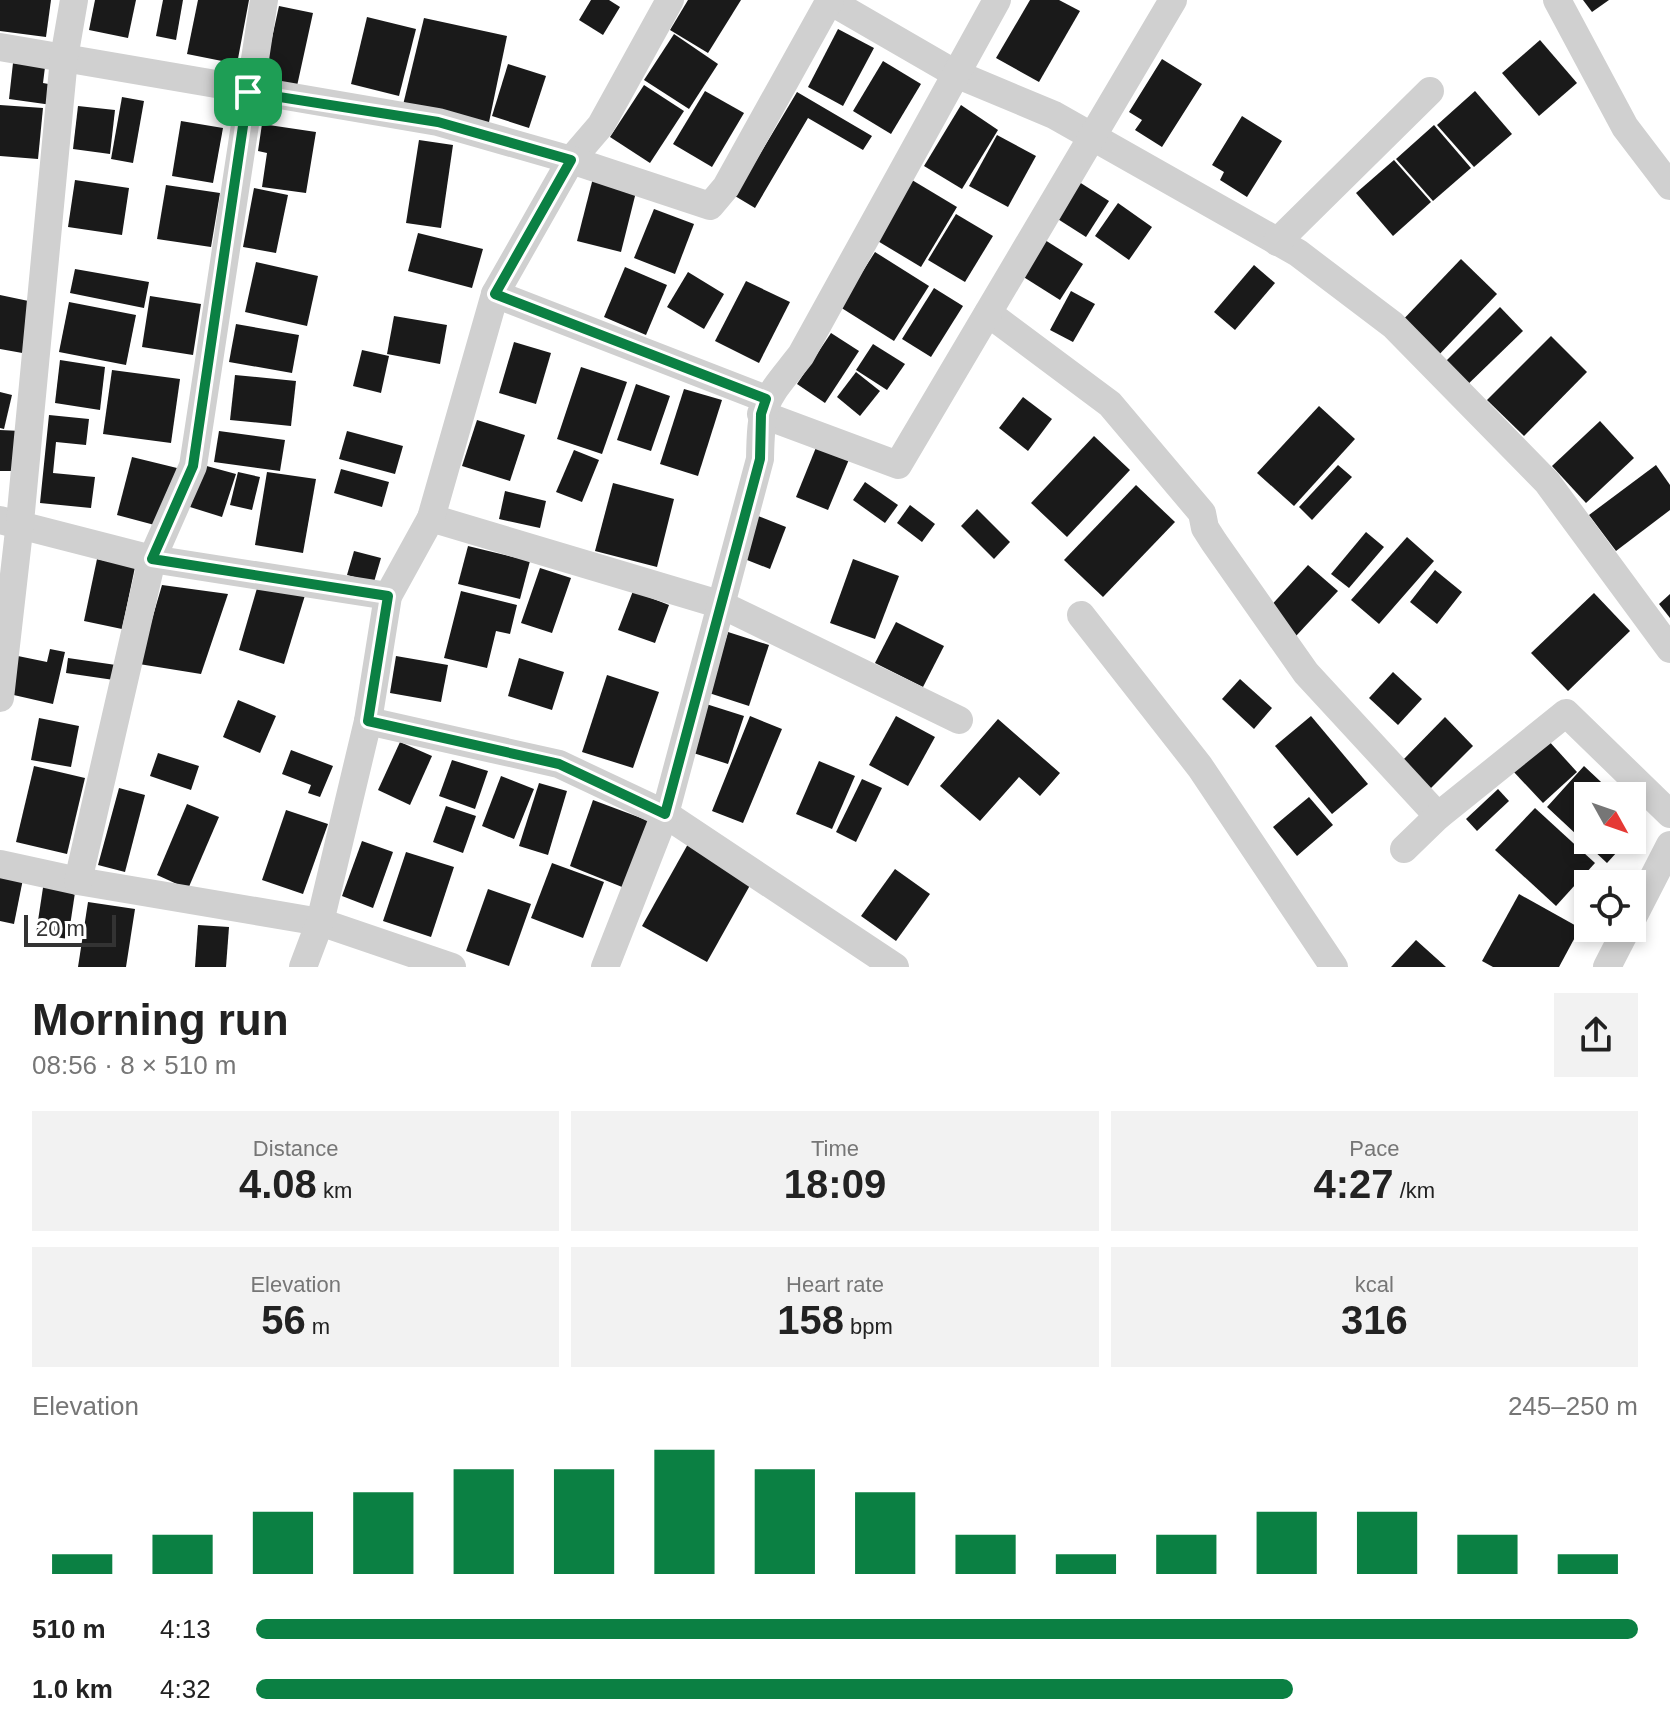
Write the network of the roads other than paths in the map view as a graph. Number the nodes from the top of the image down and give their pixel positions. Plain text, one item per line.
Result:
1 (74, 0) edge
2 (264, 0) edge
3 (670, 0) edge
4 (829, 0) edge
5 (997, 0) edge
6 (1173, 0) edge
7 (1557, 0) edge
8 (0, 47) edge
9 (64, 58) junction
10 (956, 74) junction
11 (1430, 91) dead end
12 (248, 92) junction
13 (1092, 137) junction
14 (571, 160) junction
15 (1670, 186) edge
16 (1277, 242) junction
17 (495, 294) junction
18 (988, 313) junction
19 (763, 406) junction
20 (431, 518) junction
21 (10, 521) edge
22 (152, 559) junction
23 (388, 596) junction
24 (722, 605) junction
25 (1081, 615) dead end
26 (1670, 649) edge
27 (0, 698) edge
28 (959, 720) dead end
29 (368, 721) junction
30 (665, 814) junction
31 (1670, 814) edge
32 (1438, 816) junction
33 (1670, 845) edge
34 (1404, 849) dead end
35 (0, 864) edge
36 (78, 881) junction
37 (1646, 892) edge
38 (320, 922) junction
39 (1620, 942) edge
40 (303, 967) edge
41 (452, 967) edge
42 (605, 967) edge
43 (895, 967) edge
44 (1334, 967) edge
45 (1607, 967) edge

1 - 9 street
2 - 12 street
3 - 14 street
4 - 10 street
4 - 14 street
5 - 10 street
6 - 13 street
7 - 15 street
8 - 9 street
9 - 12 street
9 - 21 street
10 - 13 street
10 - 19 street
11 - 16 street
12 - 14 street
12 - 22 street
13 - 16 street
13 - 18 street
14 - 17 street
16 - 26 street
17 - 19 street
17 - 20 street
18 - 19 street
18 - 32 street
19 - 24 street
20 - 23 street
20 - 24 street
21 - 22 street
21 - 27 street
22 - 23 street
22 - 36 street
23 - 29 street
24 - 28 street
24 - 30 street
25 - 44 street
29 - 30 street
29 - 38 street
30 - 42 street
30 - 43 street
31 - 32 street
32 - 34 street
33 - 37 street
35 - 36 street
36 - 38 street
38 - 40 street
38 - 41 street
39 - 45 street

